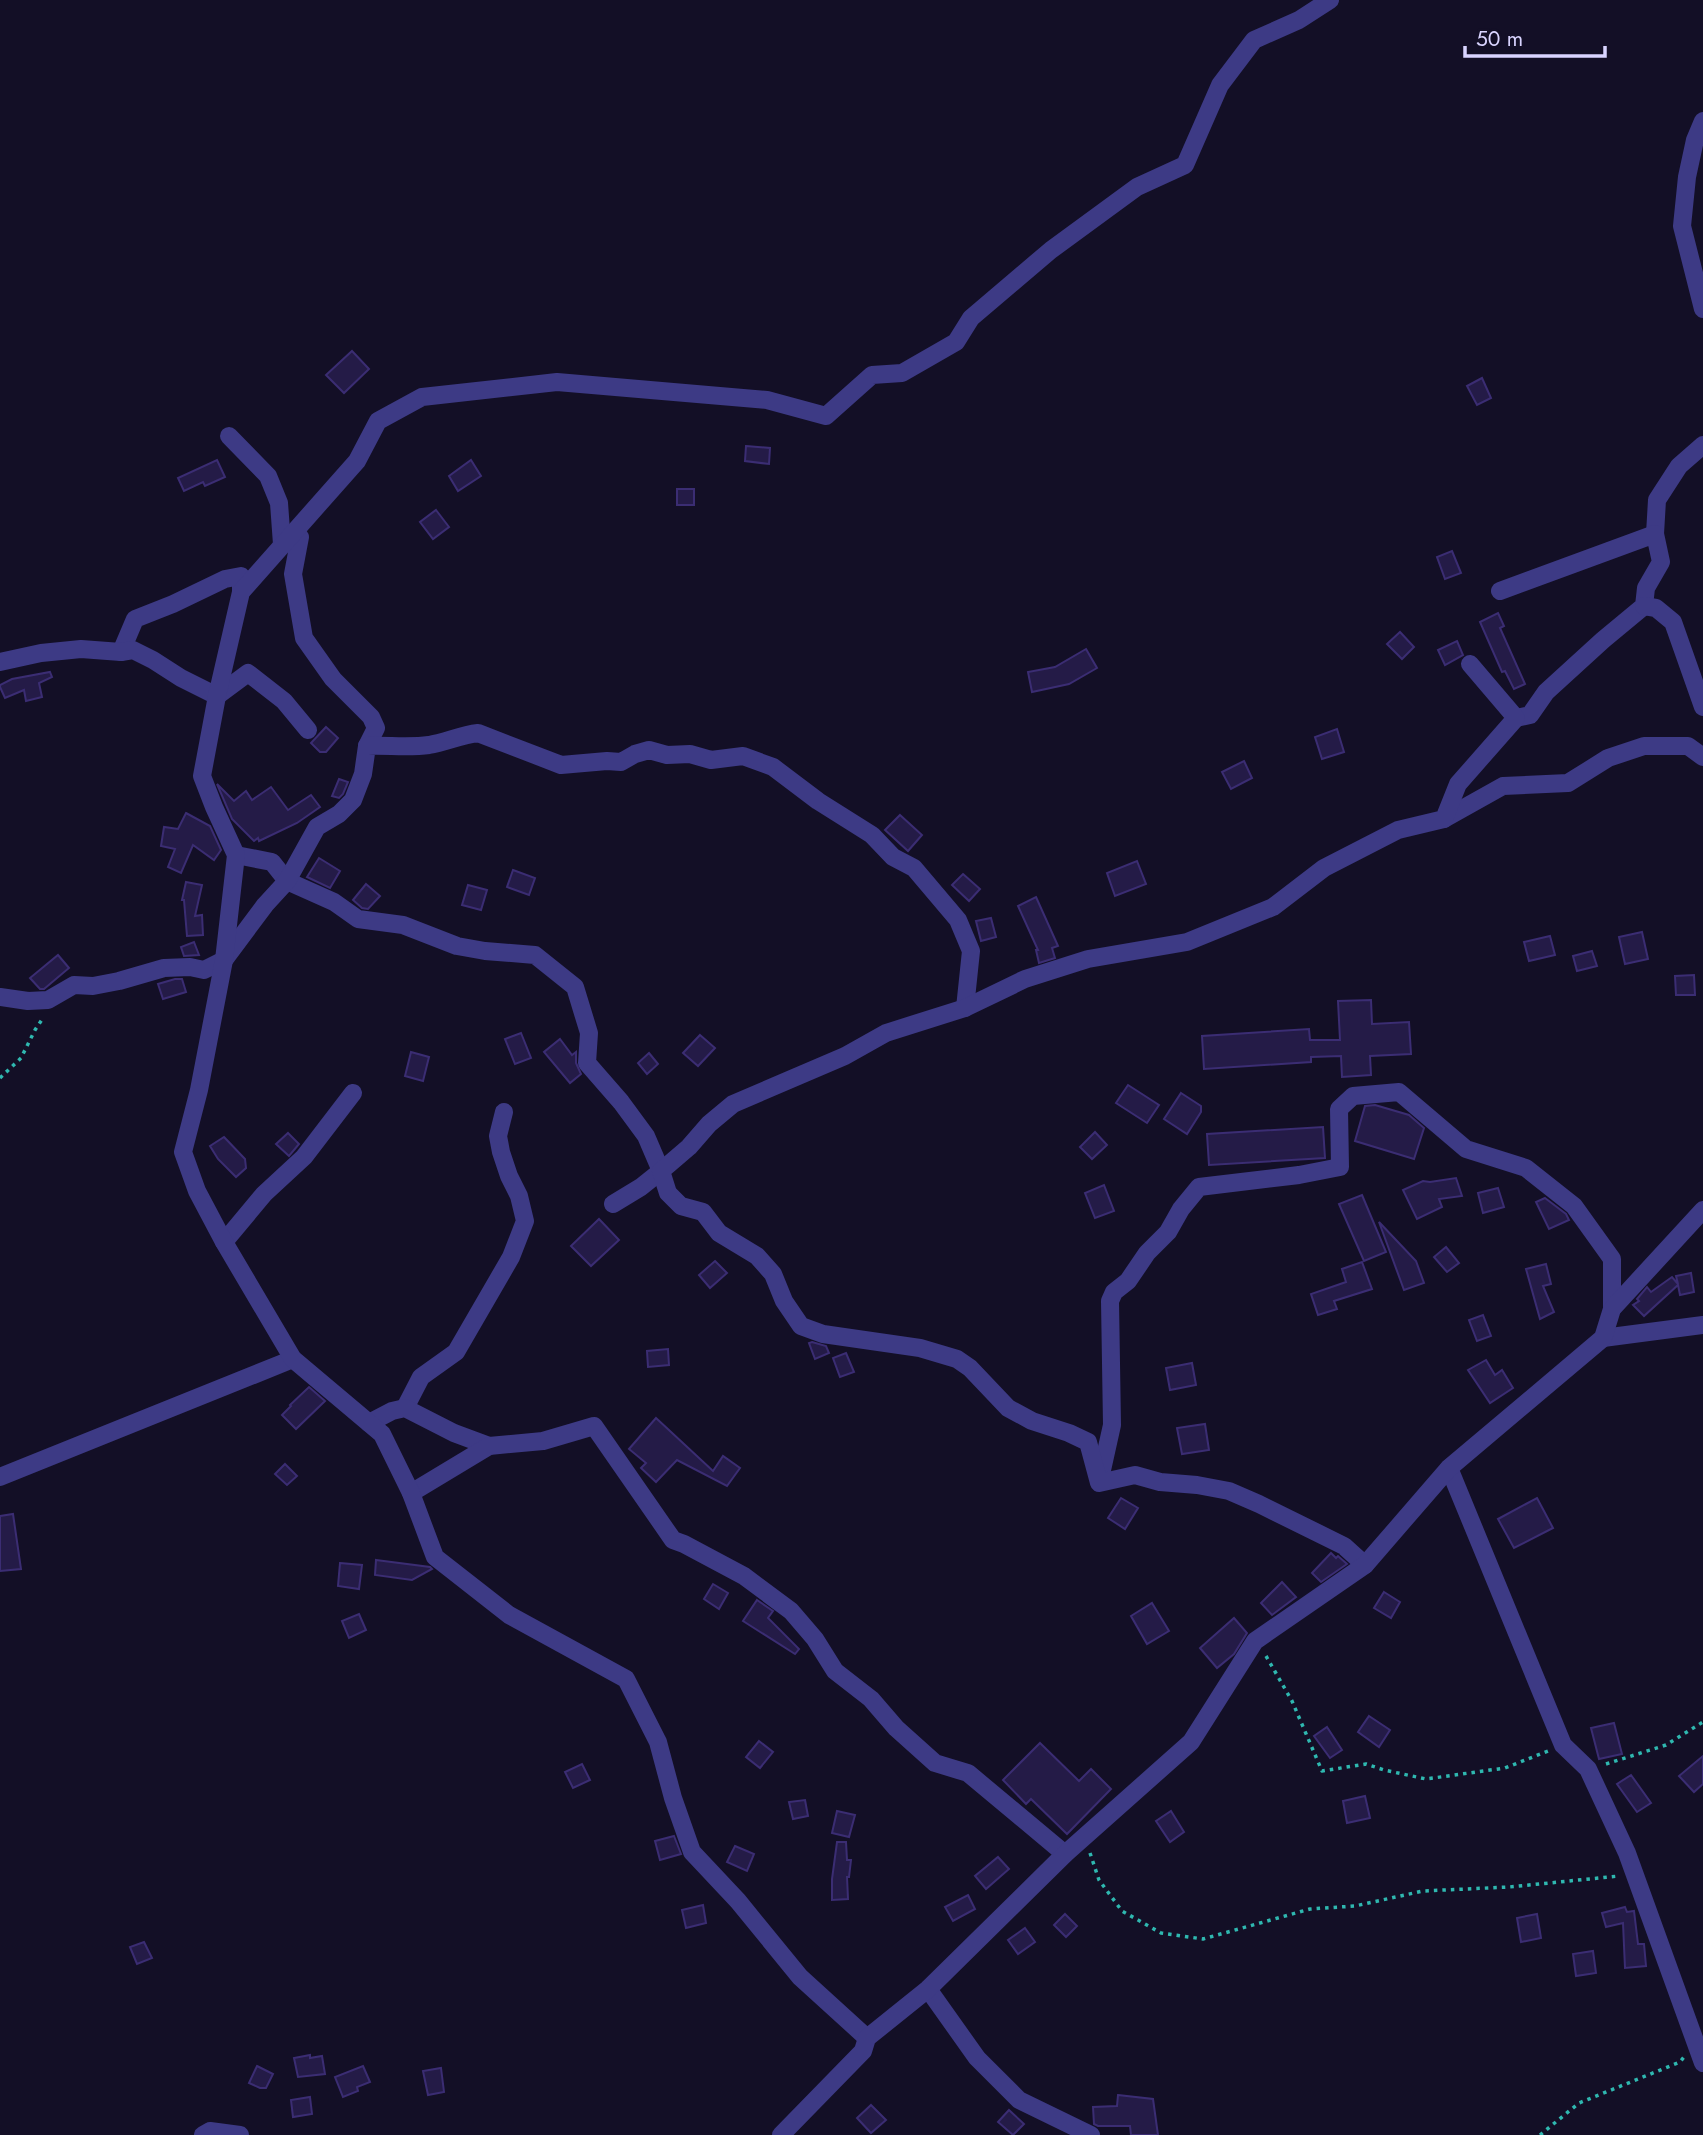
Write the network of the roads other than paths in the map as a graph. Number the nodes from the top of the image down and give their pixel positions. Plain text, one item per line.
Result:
1 (1329, 0) edge
2 (1703, 121) edge
3 (1703, 309) edge
4 (229, 436) dead end
5 (1703, 445) edge
6 (1655, 534) junction
7 (282, 544) junction
8 (1500, 591) dead end
9 (241, 592) junction
10 (1644, 606) junction
11 (121, 652) junction
12 (0, 662) edge
13 (1470, 664) dead end
14 (217, 696) junction
15 (1703, 707) edge
16 (1516, 718) junction
17 (308, 730) dead end
18 (367, 746) junction
19 (1703, 757) edge
20 (1444, 819) junction
21 (236, 855) junction
22 (287, 881) junction
23 (224, 960) junction
24 (0, 997) edge
25 (965, 1008) junction
26 (353, 1093) dead end
27 (504, 1112) dead end
28 (662, 1171) junction
29 (613, 1204) dead end
30 (1703, 1210) edge
31 (225, 1242) junction
32 (1612, 1309) junction
33 (1703, 1325) edge
34 (1602, 1338) junction
35 (293, 1359) junction
36 (405, 1408) junction
37 (369, 1423) junction
38 (489, 1446) junction
39 (1449, 1468) junction
40 (0, 1477) edge
41 (1099, 1483) junction
42 (411, 1493) junction
43 (1365, 1565) junction
44 (1065, 1854) junction
45 (928, 1989) junction
46 (867, 2038) junction
47 (1699, 2040) edge
48 (1703, 2063) edge
49 (203, 2135) edge
50 (240, 2135) edge
51 (781, 2135) edge
52 (1091, 2135) edge

1 - 7 street
2 - 3 street
4 - 7 street
5 - 6 street
6 - 8 street
6 - 10 street
7 - 9 street
7 - 18 street
9 - 11 street
9 - 14 street
10 - 15 street
10 - 16 street
11 - 12 street
11 - 14 street
13 - 16 street
14 - 17 street
14 - 21 street
16 - 20 street
18 - 22 street
18 - 25 street
19 - 20 street
20 - 25 street
21 - 22 street
21 - 23 street
22 - 23 street
22 - 28 street
23 - 24 street
23 - 31 street
25 - 28 street
26 - 31 street
27 - 36 street
28 - 29 street
28 - 41 street
30 - 32 street
31 - 35 street
32 - 34 street
32 - 41 street
33 - 34 street
34 - 39 street
35 - 37 street
35 - 40 street
36 - 37 street
36 - 38 street
37 - 42 street
38 - 42 street
38 - 44 street
39 - 43 street
39 - 47 street
41 - 43 street
42 - 46 street
43 - 44 street
44 - 45 street
45 - 46 street
45 - 52 street
46 - 51 street
47 - 48 street
49 - 50 street

